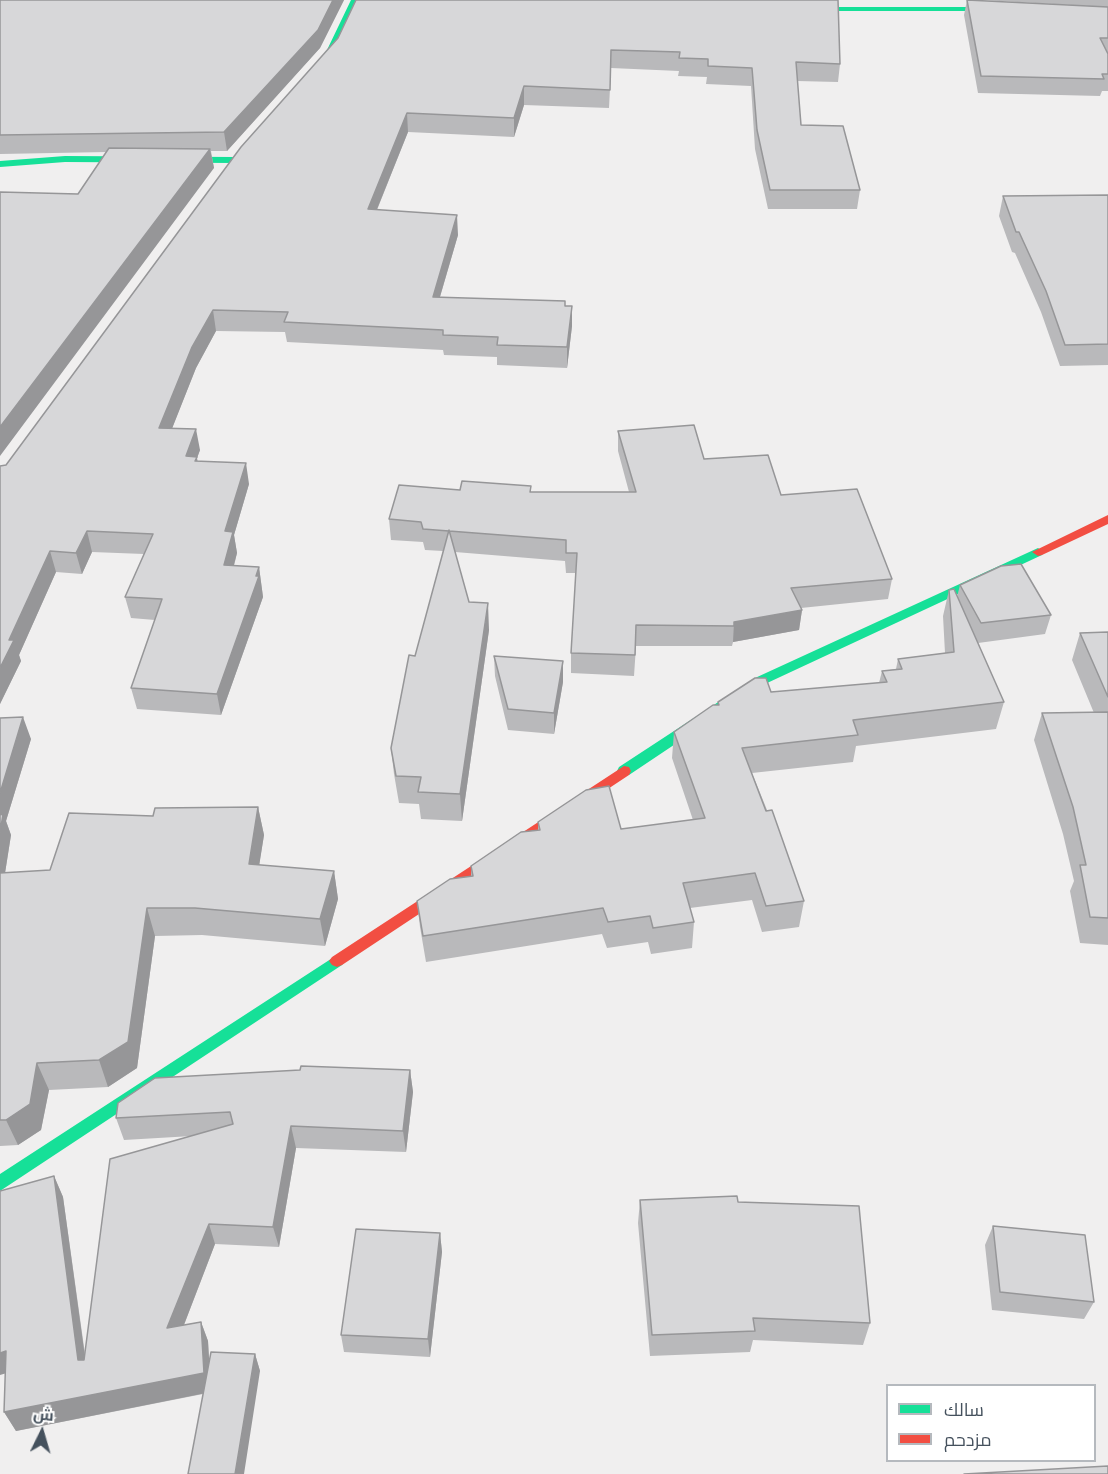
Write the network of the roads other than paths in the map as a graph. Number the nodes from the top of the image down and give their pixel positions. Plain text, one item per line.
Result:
1 (355, 0) edge
2 (718, 0) edge
3 (1026, 10) edge
4 (302, 87) edge
5 (0, 164) edge
6 (220, 179) edge
7 (1108, 519) edge
8 (0, 1183) edge

1 - 4 street
2 - 3 street
5 - 6 street
7 - 8 street

